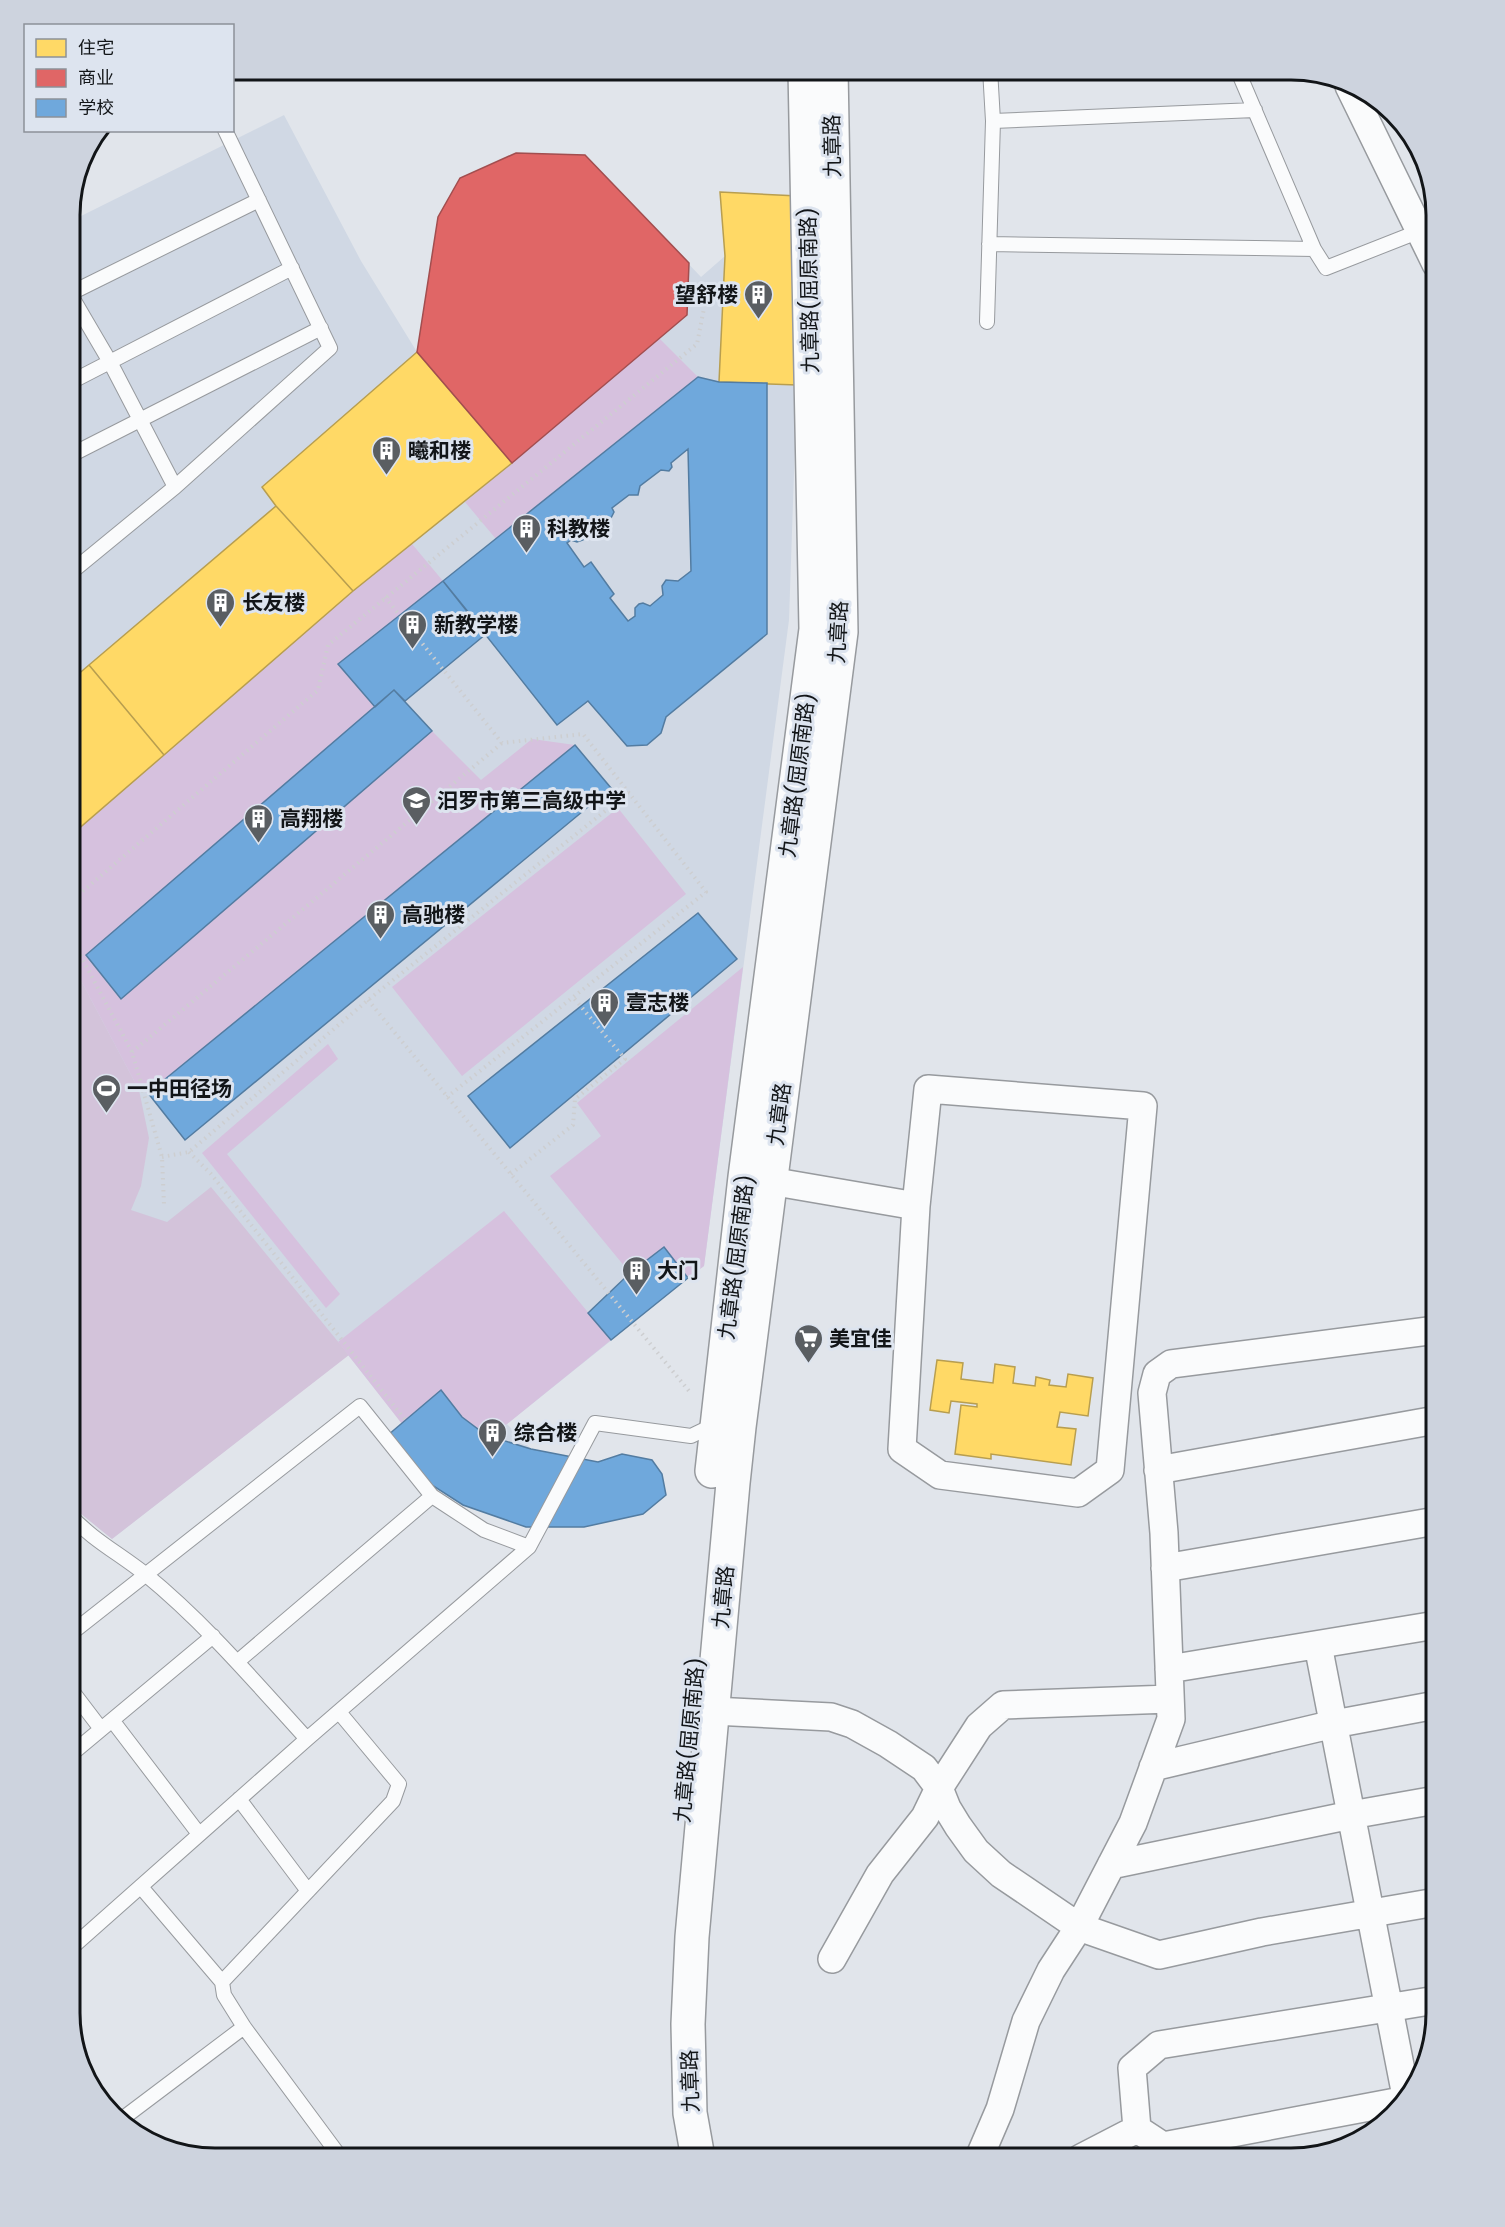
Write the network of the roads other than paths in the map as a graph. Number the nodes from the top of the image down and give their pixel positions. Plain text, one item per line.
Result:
1 (805, 80) edge
2 (831, 80) edge
3 (991, 80) edge
4 (1242, 80) edge
5 (1353, 95) edge
6 (1256, 110) junction
7 (993, 121) junction
8 (226, 132) edge
9 (259, 200) junction
10 (1420, 231) junction
11 (1426, 243) edge
12 (989, 244) junction
13 (1314, 249) junction
14 (292, 268) junction
15 (80, 288) edge
16 (80, 310) edge
17 (987, 322) dead end
18 (321, 328) junction
19 (110, 362) junction
20 (80, 377) edge
21 (139, 419) junction
22 (80, 450) edge
23 (175, 487) junction
24 (80, 565) edge
25 (770, 1182) junction
26 (916, 1206) junction
27 (1426, 1331) edge
28 (1426, 1422) edge
29 (716, 1424) junction
30 (1158, 1470) junction
31 (432, 1496) junction
32 (1426, 1523) edge
33 (80, 1526) edge
34 (529, 1546) junction
35 (1165, 1568) junction
36 (145, 1574) junction
37 (80, 1626) edge
38 (1426, 1627) edge
39 (213, 1636) junction
40 (1318, 1645) junction
41 (237, 1662) junction
42 (1168, 1669) junction
43 (80, 1698) edge
44 (1170, 1699) junction
45 (1426, 1707) edge
46 (713, 1711) junction
47 (339, 1712) junction
48 (107, 1724) junction
49 (1334, 1724) junction
50 (307, 1739) junction
51 (80, 1747) edge
52 (1153, 1767) junction
53 (939, 1788) junction
54 (239, 1799) junction
55 (1426, 1802) edge
56 (1351, 1815) junction
57 (199, 1834) junction
58 (1111, 1865) junction
59 (141, 1887) junction
60 (308, 1891) junction
61 (1426, 1904) edge
62 (1369, 1913) junction
63 (1078, 1927) junction
64 (80, 1940) edge
65 (832, 1959) dead end
66 (222, 1982) junction
67 (1426, 2002) edge
68 (1388, 2009) junction
69 (244, 2028) junction
70 (1404, 2085) edge
71 (1391, 2103) edge
72 (127, 2115) edge
73 (1137, 2129) junction
74 (333, 2147) edge
75 (676, 2147) edge
76 (696, 2147) edge
77 (983, 2148) edge
78 (1101, 2148) edge

1 - 29 street, 九章路(屈原南路)
2 - 25 street, 九章路
3 - 7 lane
4 - 6 lane
5 - 10 street
6 - 7 lane
6 - 13 lane
7 - 12 lane
8 - 9 lane
9 - 14 lane
9 - 15 lane
10 - 11 street
10 - 13 lane
12 - 13 lane
12 - 17 lane
14 - 18 lane
14 - 19 lane
16 - 19 lane
18 - 21 lane
18 - 23 lane
19 - 20 lane
19 - 21 lane
21 - 22 lane
21 - 23 lane
23 - 24 lane
25 - 26 street
25 - 46 street, 九章路
26 - 26 street
27 - 30 street
28 - 30 street
29 - 34 lane
29 - 75 street, 九章路(屈原南路)
30 - 35 street
31 - 34 lane
31 - 36 lane
31 - 41 lane
32 - 35 street
33 - 36 lane
34 - 47 lane
35 - 42 street
36 - 37 lane
36 - 39 lane
38 - 40 street
39 - 41 lane
39 - 48 lane
40 - 42 street
40 - 49 street
41 - 50 lane
42 - 44 street
43 - 48 lane
44 - 52 street
44 - 53 street
45 - 49 street
46 - 53 street
46 - 76 street, 九章路
47 - 50 lane
47 - 60 lane
48 - 51 lane
48 - 57 lane
49 - 52 street
49 - 56 street
50 - 54 lane
52 - 58 street
53 - 63 street
53 - 65 street
54 - 57 lane
54 - 60 lane
55 - 56 street
56 - 58 street
56 - 62 street
57 - 59 lane
58 - 63 street
59 - 64 lane
59 - 66 lane
60 - 66 lane
61 - 62 street
62 - 63 street
62 - 68 street
63 - 77 street
66 - 69 lane
67 - 68 street
68 - 70 street
68 - 73 street
69 - 72 lane
69 - 74 lane
71 - 73 street
73 - 78 street

